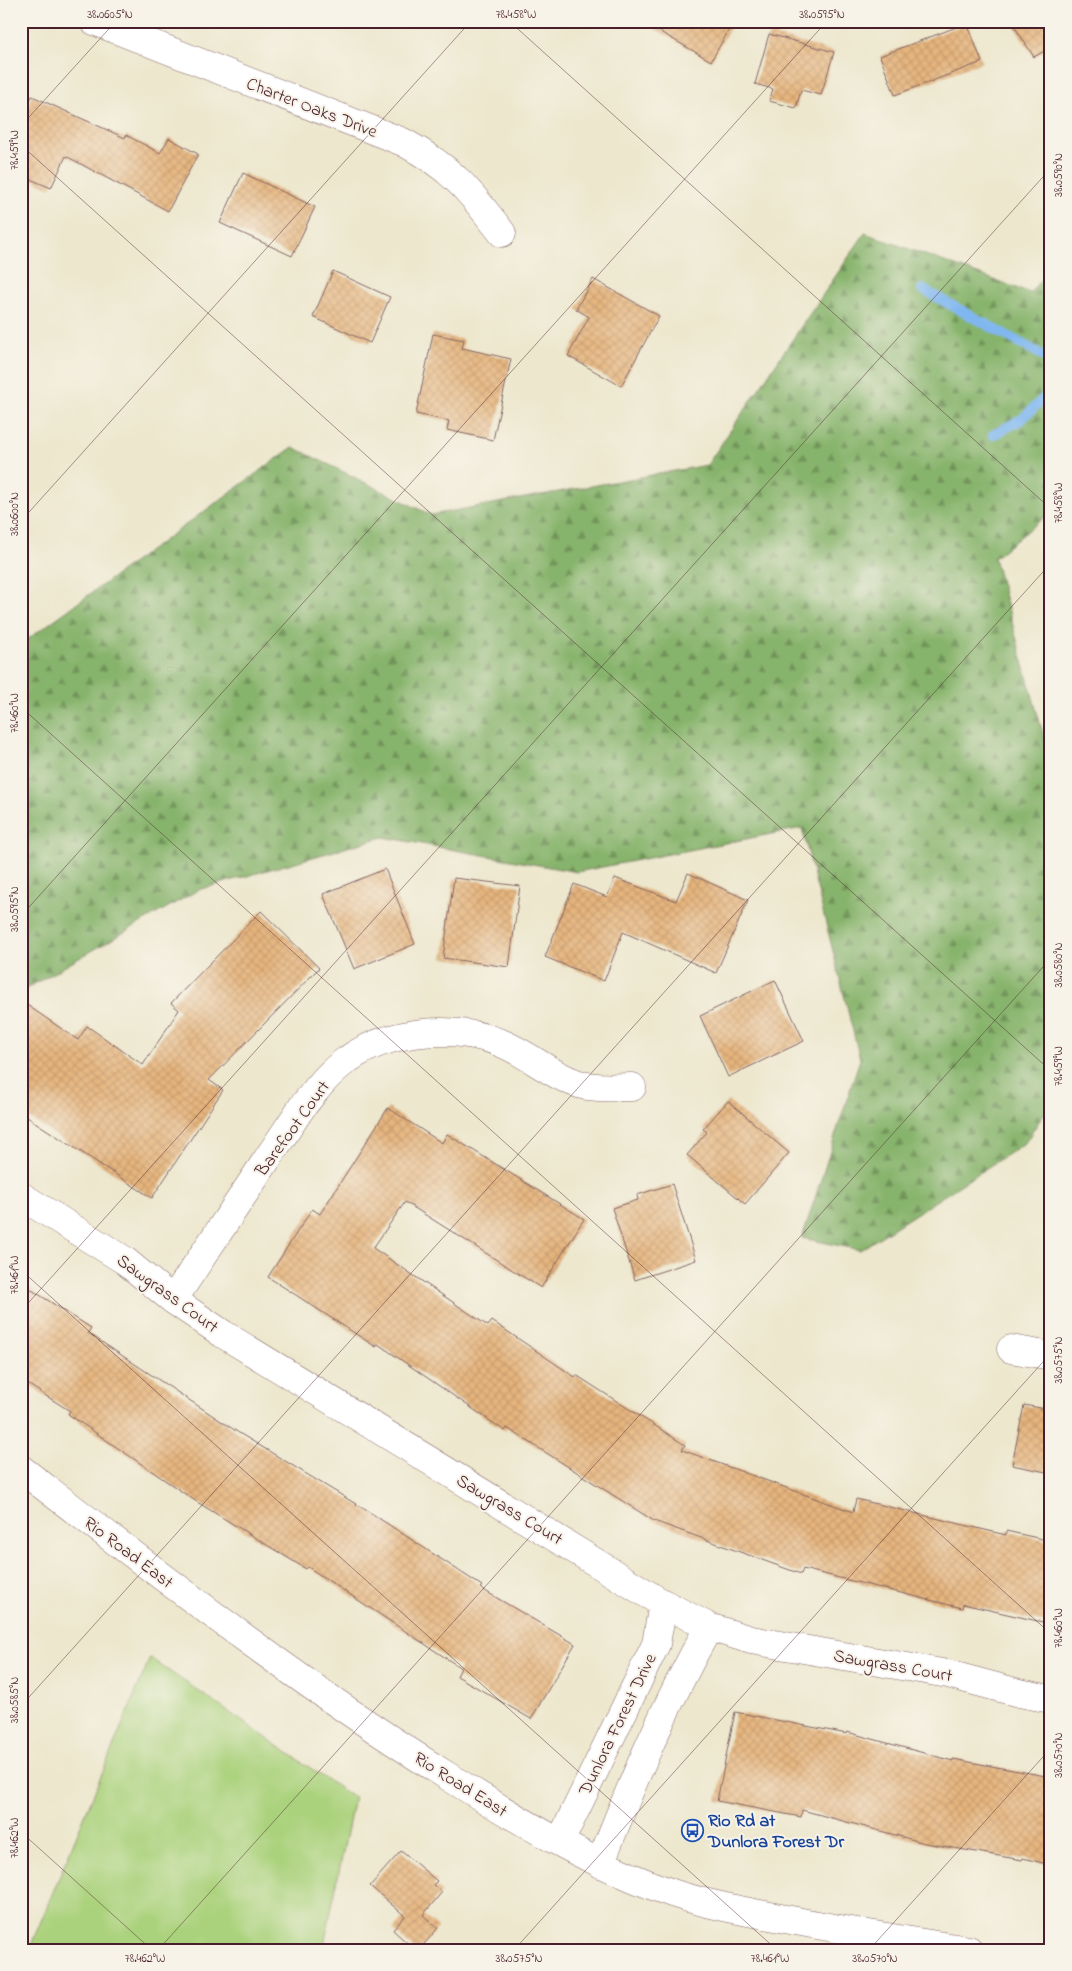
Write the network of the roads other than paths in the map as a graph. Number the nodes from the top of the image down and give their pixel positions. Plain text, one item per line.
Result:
1 (94, 21) edge
2 (502, 233) dead end
3 (632, 1087) dead end
4 (21, 1196) edge
5 (173, 1300) junction
6 (1011, 1349) dead end
7 (1051, 1356) edge
8 (21, 1469) edge
9 (663, 1603) junction
10 (708, 1627) junction
11 (1051, 1699) edge
12 (560, 1842) junction
13 (600, 1864) junction
14 (968, 1950) edge

1 - 2 street, Charter Oaks Drive
3 - 5 street, Barefoot Court
4 - 5 street, Sawgrass Court
5 - 9 street, Sawgrass Court
6 - 7 street
8 - 12 street, Rio Road East
9 - 10 street, Sawgrass Court
9 - 12 street, Dunlora Forest Drive
10 - 11 street, Sawgrass Court
10 - 13 street
12 - 13 street, Rio Road East
13 - 14 street, Rio Road East

